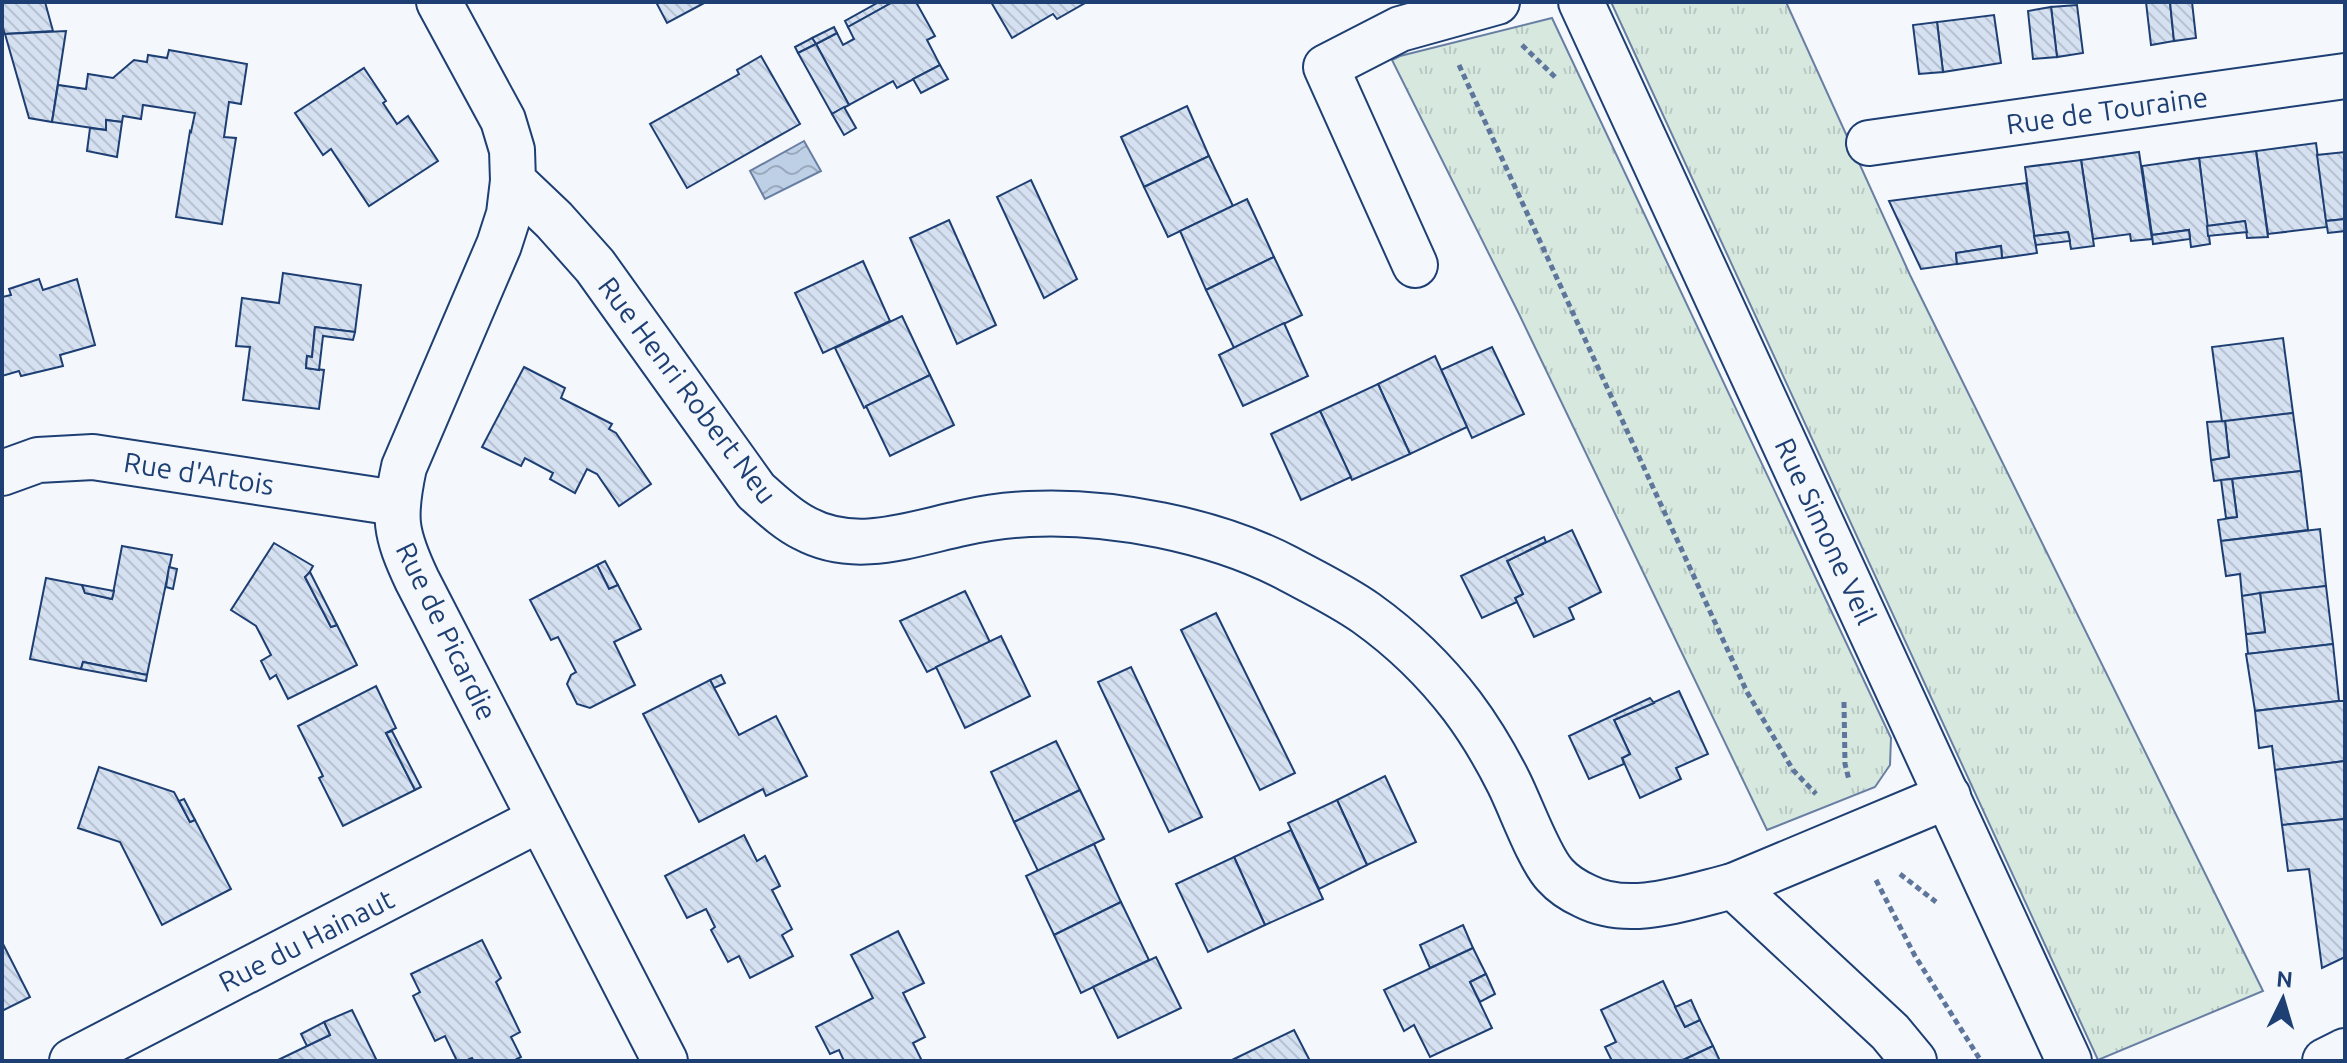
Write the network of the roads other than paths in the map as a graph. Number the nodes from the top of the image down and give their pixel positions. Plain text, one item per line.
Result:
1 (439, 2) edge
2 (1497, 2) edge
3 (1581, 2) edge
4 (2345, 76) edge
5 (1869, 143) dead end
6 (513, 181) junction
7 (1415, 265) dead end
8 (2, 473) edge
9 (396, 503) junction
10 (1948, 796) junction
11 (540, 819) junction
12 (1733, 886) junction
13 (2345, 1051) edge
14 (72, 1061) edge
15 (665, 1061) edge
16 (1914, 1061) edge
17 (2069, 1061) edge
18 (2325, 1061) edge

1 - 6 street
2 - 7 street
3 - 10 street, Rue Simone Veil
4 - 5 street, Rue de Touraine
6 - 9 street, Rue de Picardie
6 - 12 street, Rue Henri Robert Neu
8 - 9 street, Rue d'Artois
9 - 11 street, Rue de Picardie
10 - 12 street, Rue Henri Robert Neu
10 - 17 street, Rue Simone Veil
11 - 14 street, Rue du Hainaut
11 - 15 street, Rue de Picardie
12 - 16 street
13 - 18 street

